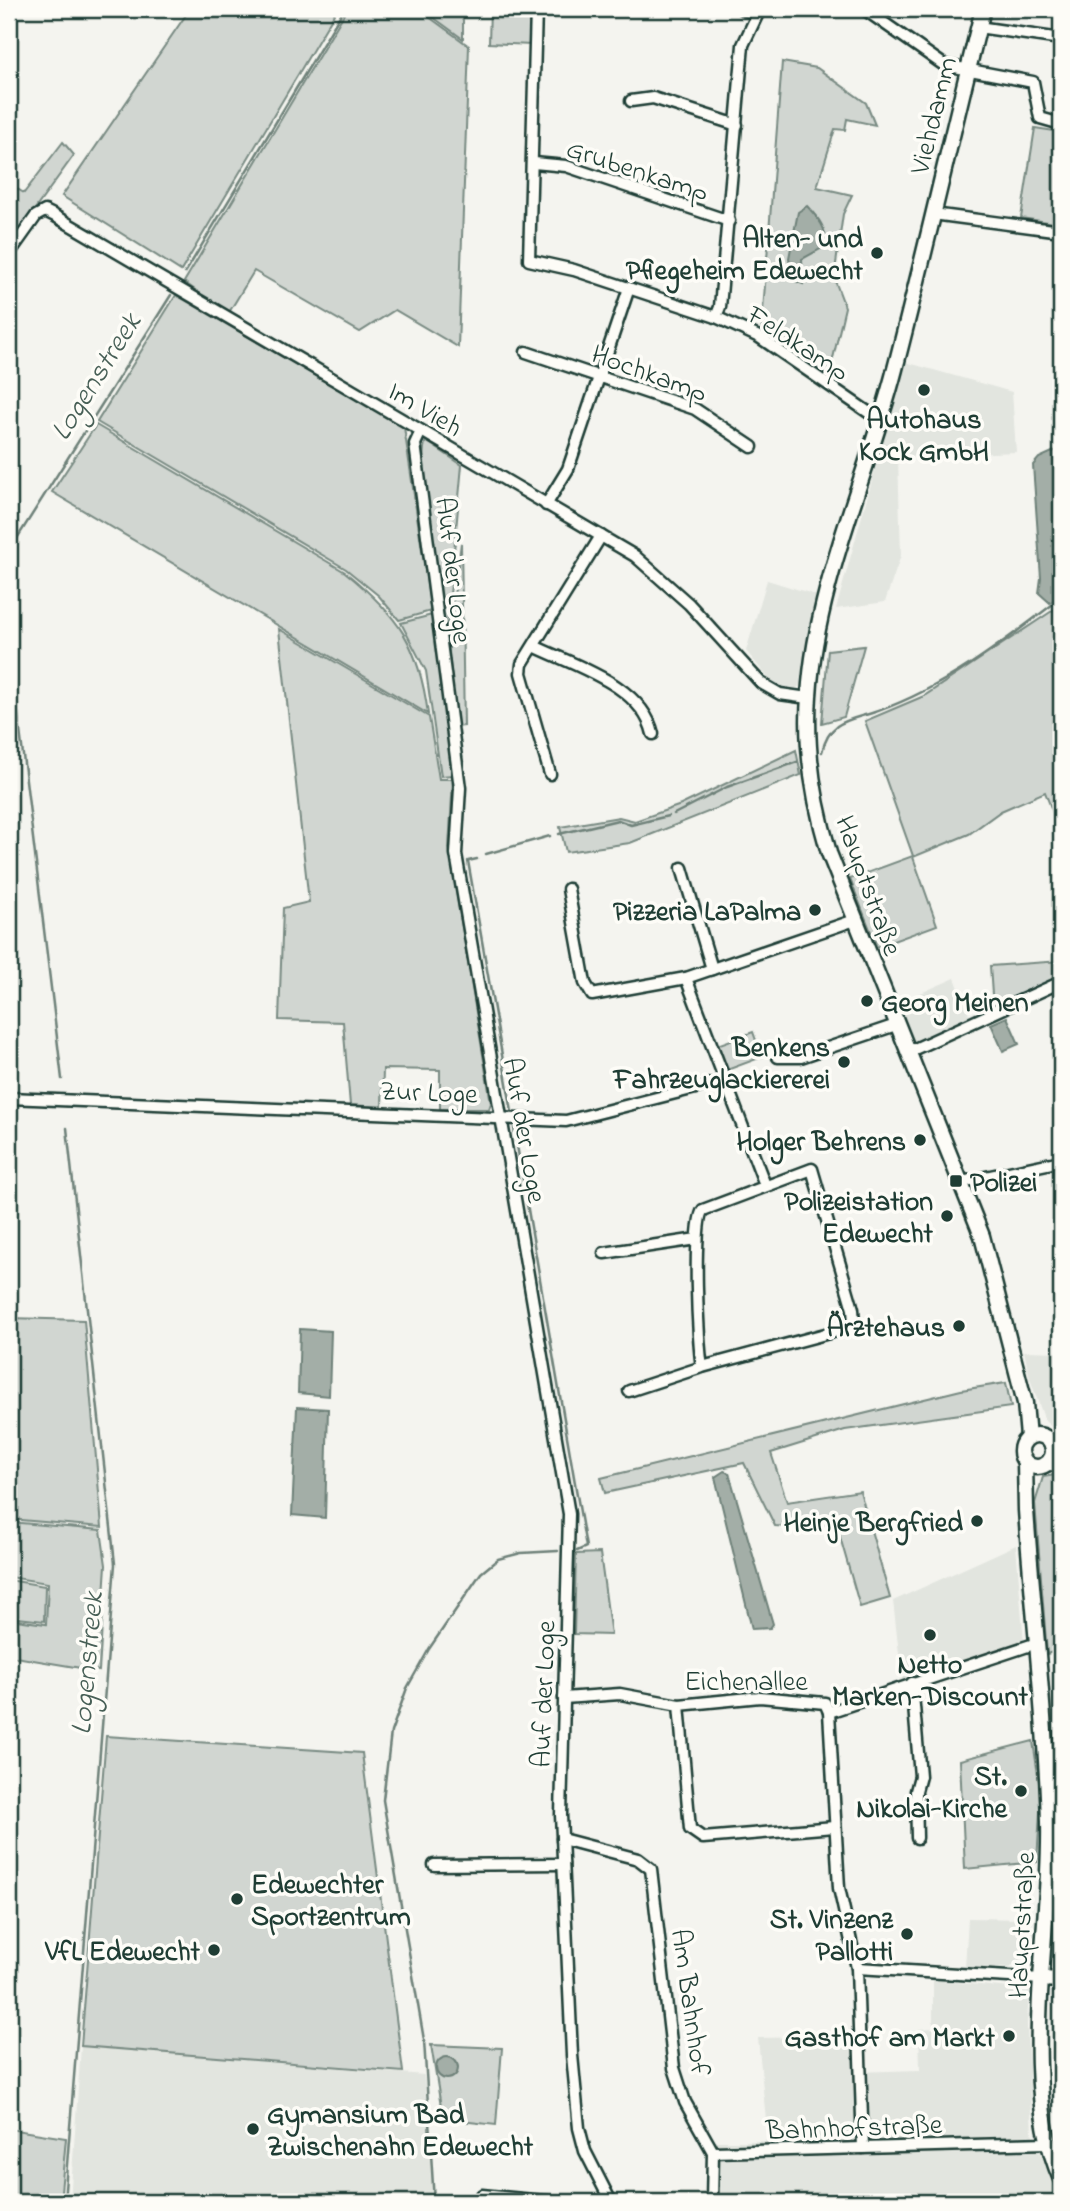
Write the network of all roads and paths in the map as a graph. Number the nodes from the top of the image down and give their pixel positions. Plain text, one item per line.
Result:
1 (536, 9) edge
2 (742, 9) edge
3 (864, 9) edge
4 (983, 9) edge
5 (758, 11) edge
6 (978, 27) junction
7 (1061, 39) edge
8 (968, 71) junction
9 (631, 101) dead end
10 (1061, 124) edge
11 (737, 125) junction
12 (534, 163) junction
13 (933, 214) junction
14 (729, 220) junction
15 (1061, 231) edge
16 (9, 254) edge
17 (529, 260) joint
18 (629, 288) junction
19 (716, 317) junction
20 (526, 352) dead end
21 (895, 369) joint
22 (600, 377) junction
23 (881, 421) junction
24 (421, 431) junction
25 (752, 447) dead end
26 (546, 505) junction
27 (601, 536) junction
28 (534, 646) junction
29 (808, 698) junction
30 (653, 734) dead end
31 (550, 774) dead end
32 (682, 868) dead end
33 (568, 889) dead end
34 (855, 920) junction
35 (712, 969) junction
36 (686, 978) junction
37 (1061, 982) edge
38 (896, 1025) junction
39 (908, 1052) junction
40 (778, 1057) dead end
41 (723, 1081) junction
42 (9, 1098) edge
43 (500, 1116) junction
44 (1061, 1161) edge
45 (962, 1182) junction
46 (765, 1185) junction
47 (697, 1239) junction
48 (604, 1253) dead end
49 (702, 1367) junction
50 (629, 1391) dead end
51 (1033, 1436) junction
52 (1044, 1460) edge
53 (1061, 1467) edge
54 (1037, 1643) junction
55 (912, 1683) junction
56 (564, 1698) junction
57 (679, 1705) junction
58 (829, 1712) junction
59 (834, 1827) junction
60 (917, 1838) dead end
61 (562, 1839) junction
62 (563, 1864) junction
63 (434, 1865) dead end
64 (857, 1968) junction
65 (1042, 1979) junction
66 (1061, 1980) edge
67 (1044, 2106) junction
68 (1048, 2143) junction
69 (863, 2148) junction
70 (713, 2152) junction
71 (1061, 2170) edge
72 (1061, 2179) edge
73 (482, 2195) dead end
74 (555, 2202) edge
75 (610, 2202) edge
76 (712, 2202) edge

1 - 12 street, Grubenkamp
2 - 5 street
3 - 8 street
4 - 6 main road, Viehdamm
5 - 11 street
6 - 7 street, Viehdamm
6 - 8 main road, Viehdamm
8 - 10 street
8 - 13 main road, Viehdamm
9 - 11 street
11 - 14 street
12 - 14 street, Grubenkamp
12 - 17 street, Grubenkamp
13 - 15 street, Viehdamm
13 - 21 main road, Viehdamm
14 - 19 street
16 - 24 street, Im Vieh
17 - 18 street, Feldkamp
18 - 19 street, Feldkamp
18 - 22 street
19 - 23 street, Feldkamp
20 - 22 street, Hochkamp
21 - 23 main road, Hauptstraße
22 - 25 street, Hochkamp
22 - 26 street
23 - 29 main road, Hauptstraße
24 - 26 street, Im Vieh
24 - 43 street, Auf der Loge
26 - 27 street, Im Vieh
27 - 28 street
27 - 29 street, Im Vieh
28 - 30 street
28 - 31 street
29 - 34 main road, Hauptstraße
32 - 35 street
33 - 36 street
34 - 35 street
34 - 38 main road, Hauptstraße
35 - 36 street
36 - 41 street
37 - 39 street
38 - 39 main road, Hauptstraße
38 - 40 street
39 - 45 main road, Hauptstraße
41 - 43 street, Zur Loge
41 - 46 street
42 - 43 street, Zur Loge
43 - 56 street, Auf der Loge
44 - 45 street
45 - 51 main road, Hauptstraße
46 - 47 street
46 - 49 street
47 - 48 street
47 - 49 street
49 - 50 street
51 - 52 main road
51 - 52 main road, Hauptstraße
52 - 53 street
52 - 54 main road, Hauptstraße
54 - 55 street, Eichenallee
54 - 65 main road, Hauptstraße
55 - 58 street, Eichenallee
55 - 60 street
56 - 57 street, Eichenallee
56 - 61 street, Auf der Loge
57 - 58 street, Eichenallee
57 - 59 street
58 - 59 street
59 - 64 street
61 - 62 street, Auf der Loge
61 - 70 street, Am Bahnhof
62 - 63 street
62 - 75 street, Auf der Loge
64 - 65 street
64 - 69 street
65 - 66 main road
65 - 67 main road, Hauptstraße
67 - 68 main road, Hauptstraße
67 - 71 main road, Hauptstraße
68 - 69 street, Bahnhofstraße
68 - 72 main road, Hauptstraße
69 - 70 street, Bahnhofstraße
70 - 76 street
73 - 74 street

